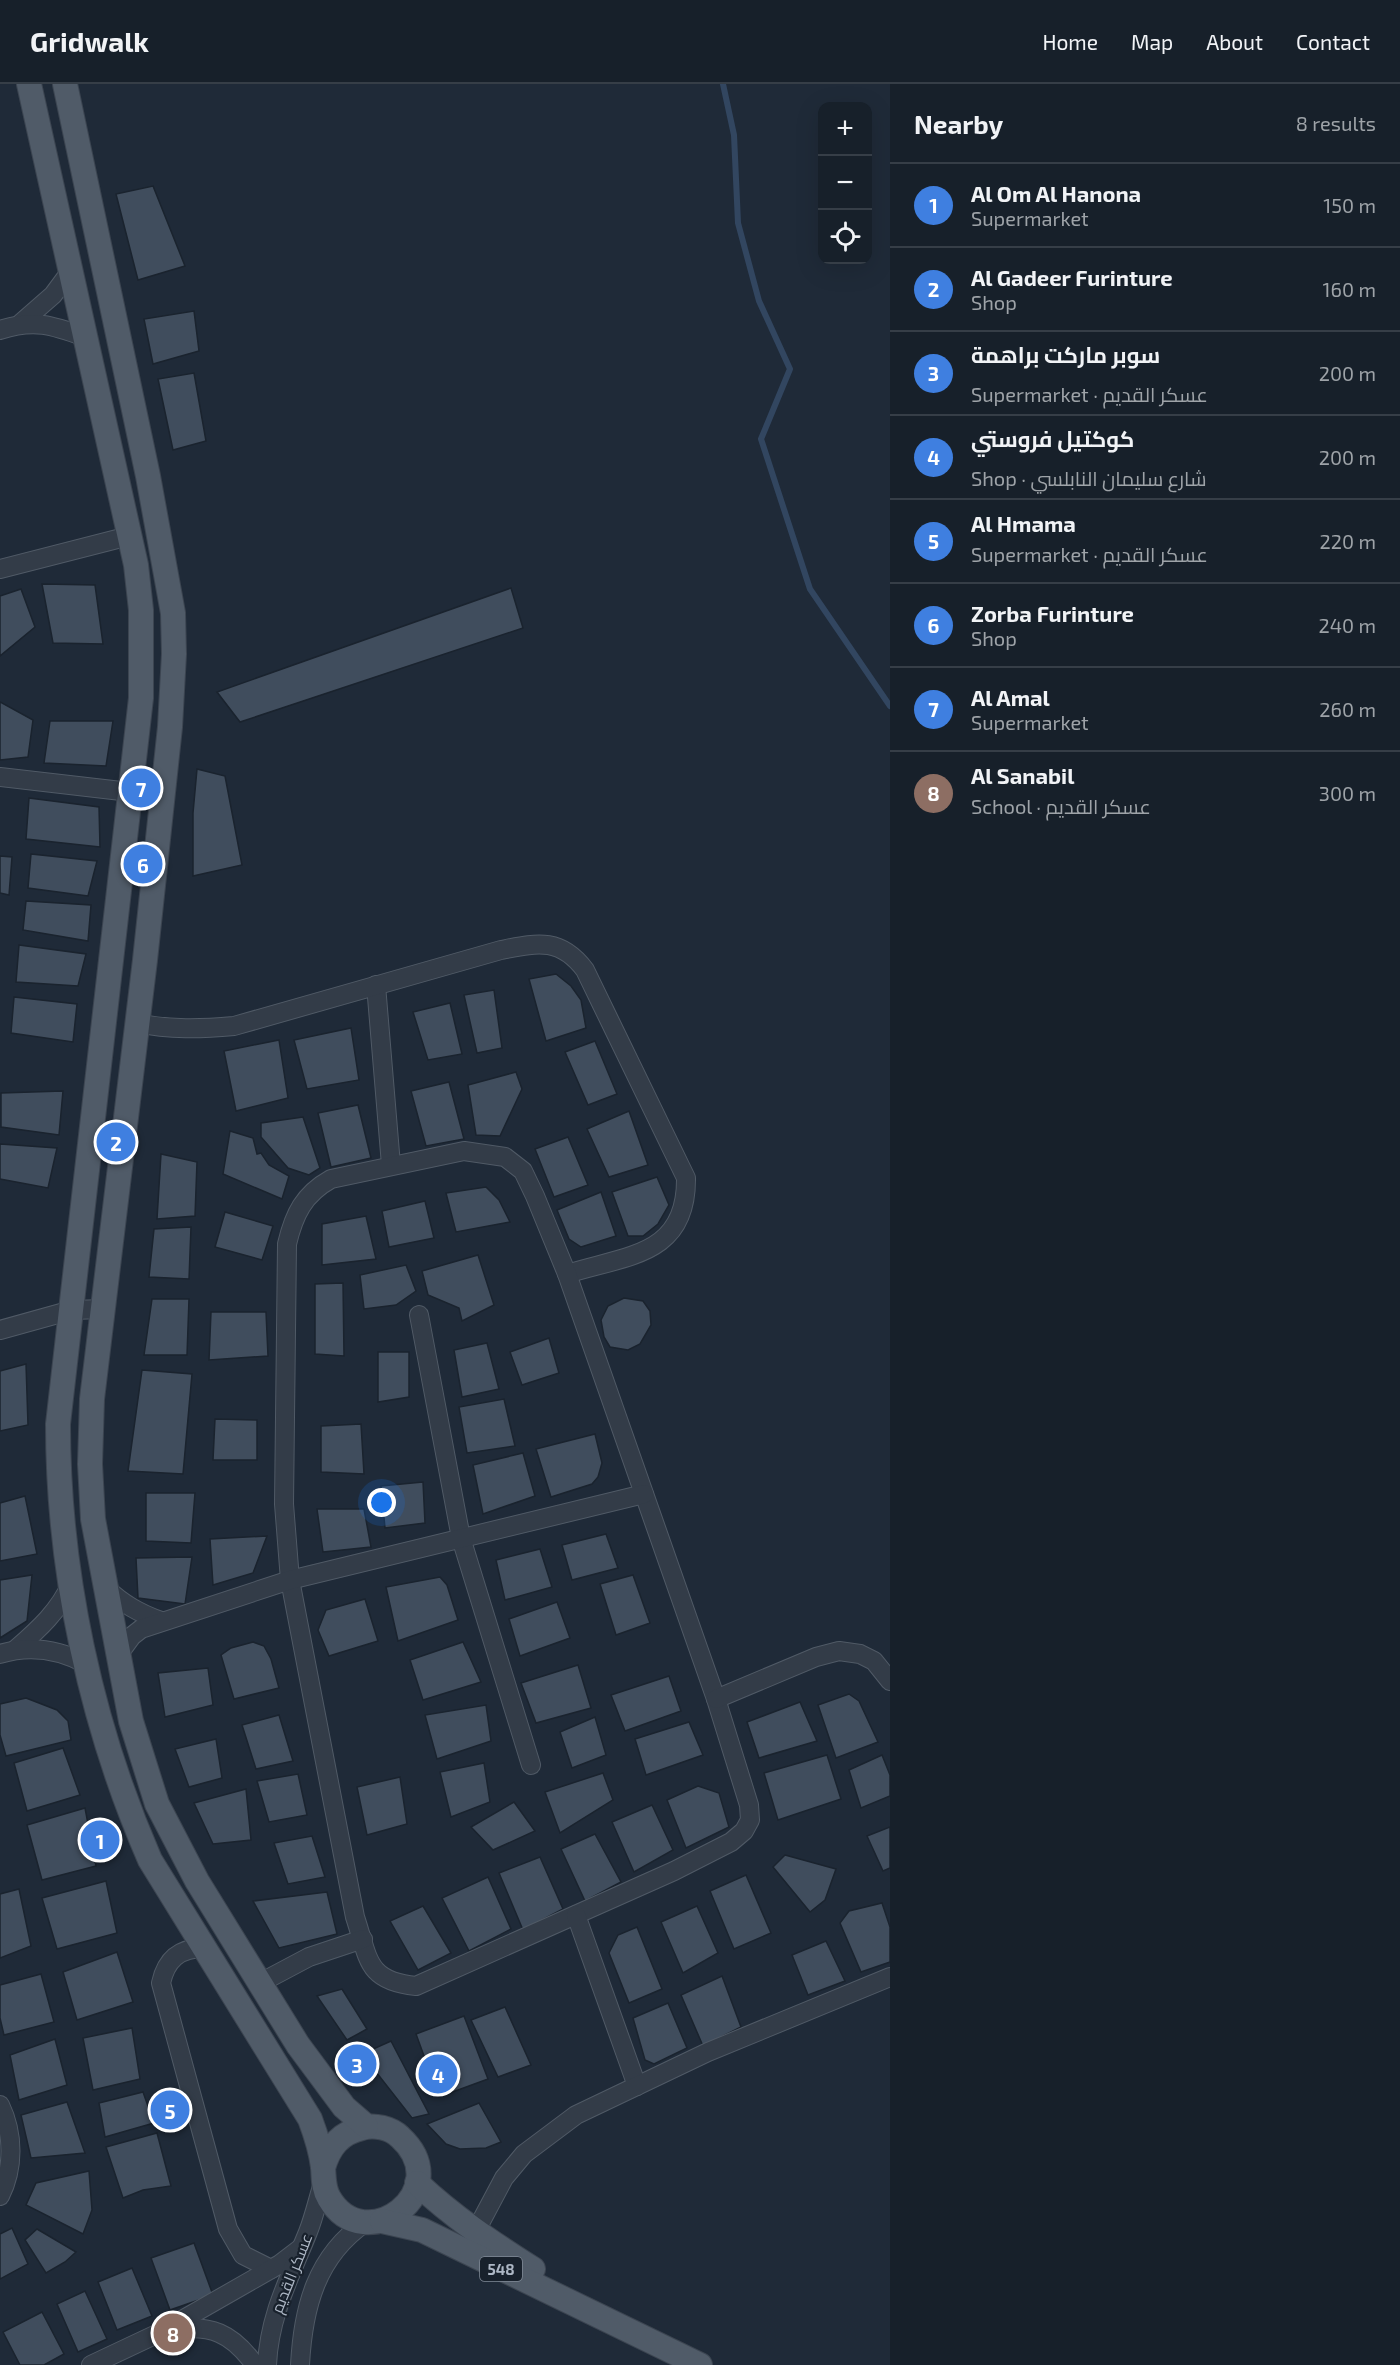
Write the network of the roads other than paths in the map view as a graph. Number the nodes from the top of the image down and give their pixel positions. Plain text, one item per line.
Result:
1 (30, 84) edge
2 (65, 84) edge
3 (70, 272) junction
4 (21, 323) junction
5 (0, 330) edge
6 (85, 337) junction
7 (129, 536) junction
8 (0, 569) edge
9 (0, 777) edge
10 (130, 792) junction
11 (376, 985) junction
12 (137, 1023) junction
13 (391, 1165) junction
14 (567, 1274) junction
15 (103, 1309) junction
16 (72, 1310) junction
17 (419, 1315) dead end
18 (0, 1330) edge
19 (644, 1494) junction
20 (461, 1538) junction
21 (290, 1580) junction
22 (72, 1582) junction
23 (106, 1588) junction
24 (161, 1621) junction
25 (8, 1652) edge
26 (118, 1655) junction
27 (86, 1664) junction
28 (890, 1681) edge
29 (716, 1699) junction
30 (531, 1765) dead end
31 (576, 1915) junction
32 (363, 1939) junction
33 (204, 1948) junction
34 (890, 1977) edge
35 (260, 1983) junction
36 (637, 2086) junction
37 (0, 2105) edge
38 (366, 2126) junction
39 (323, 2175) junction
40 (417, 2183) junction
41 (0, 2196) edge
42 (374, 2222) junction
43 (470, 2242) junction
44 (301, 2248) junction
45 (271, 2269) junction
46 (161, 2332) junction
47 (91, 2365) edge
48 (255, 2365) edge
49 (267, 2365) edge
50 (300, 2365) edge
51 (700, 2365) edge

1 - 3 main road
2 - 12 main road
3 - 4 street
3 - 6 main road
4 - 5 street
4 - 6 street
6 - 7 main road
7 - 8 street
7 - 10 main road
9 - 10 street
10 - 16 main road
11 - 12 street
11 - 13 street
11 - 14 street
12 - 15 main road
13 - 14 street
13 - 21 street
14 - 19 street
15 - 16 street
15 - 23 main road
16 - 18 street
16 - 22 main road
17 - 20 street
19 - 20 street
19 - 29 street
20 - 21 street
20 - 30 street
21 - 24 street
21 - 32 street
22 - 25 street
22 - 27 main road
23 - 24 street
23 - 26 main road
24 - 26 street
25 - 27 street
26 - 35 main road
27 - 33 main road
28 - 29 street
29 - 31 street
31 - 32 street
31 - 36 street
32 - 35 street
33 - 39 main road
33 - 45 street
34 - 36 street
35 - 38 main road
36 - 43 street
37 - 41 street
38 - 39 main road
38 - 40 main road
39 - 42 main road
39 - 44 street, عسكر القديم
40 - 42 main road
40 - 43 main road, 548
42 - 43 main road, 548
42 - 50 street, عسكر القديم
43 - 51 main road, 548
44 - 45 street
44 - 49 street, عسكر القديم
45 - 46 street
46 - 47 street
46 - 48 street

